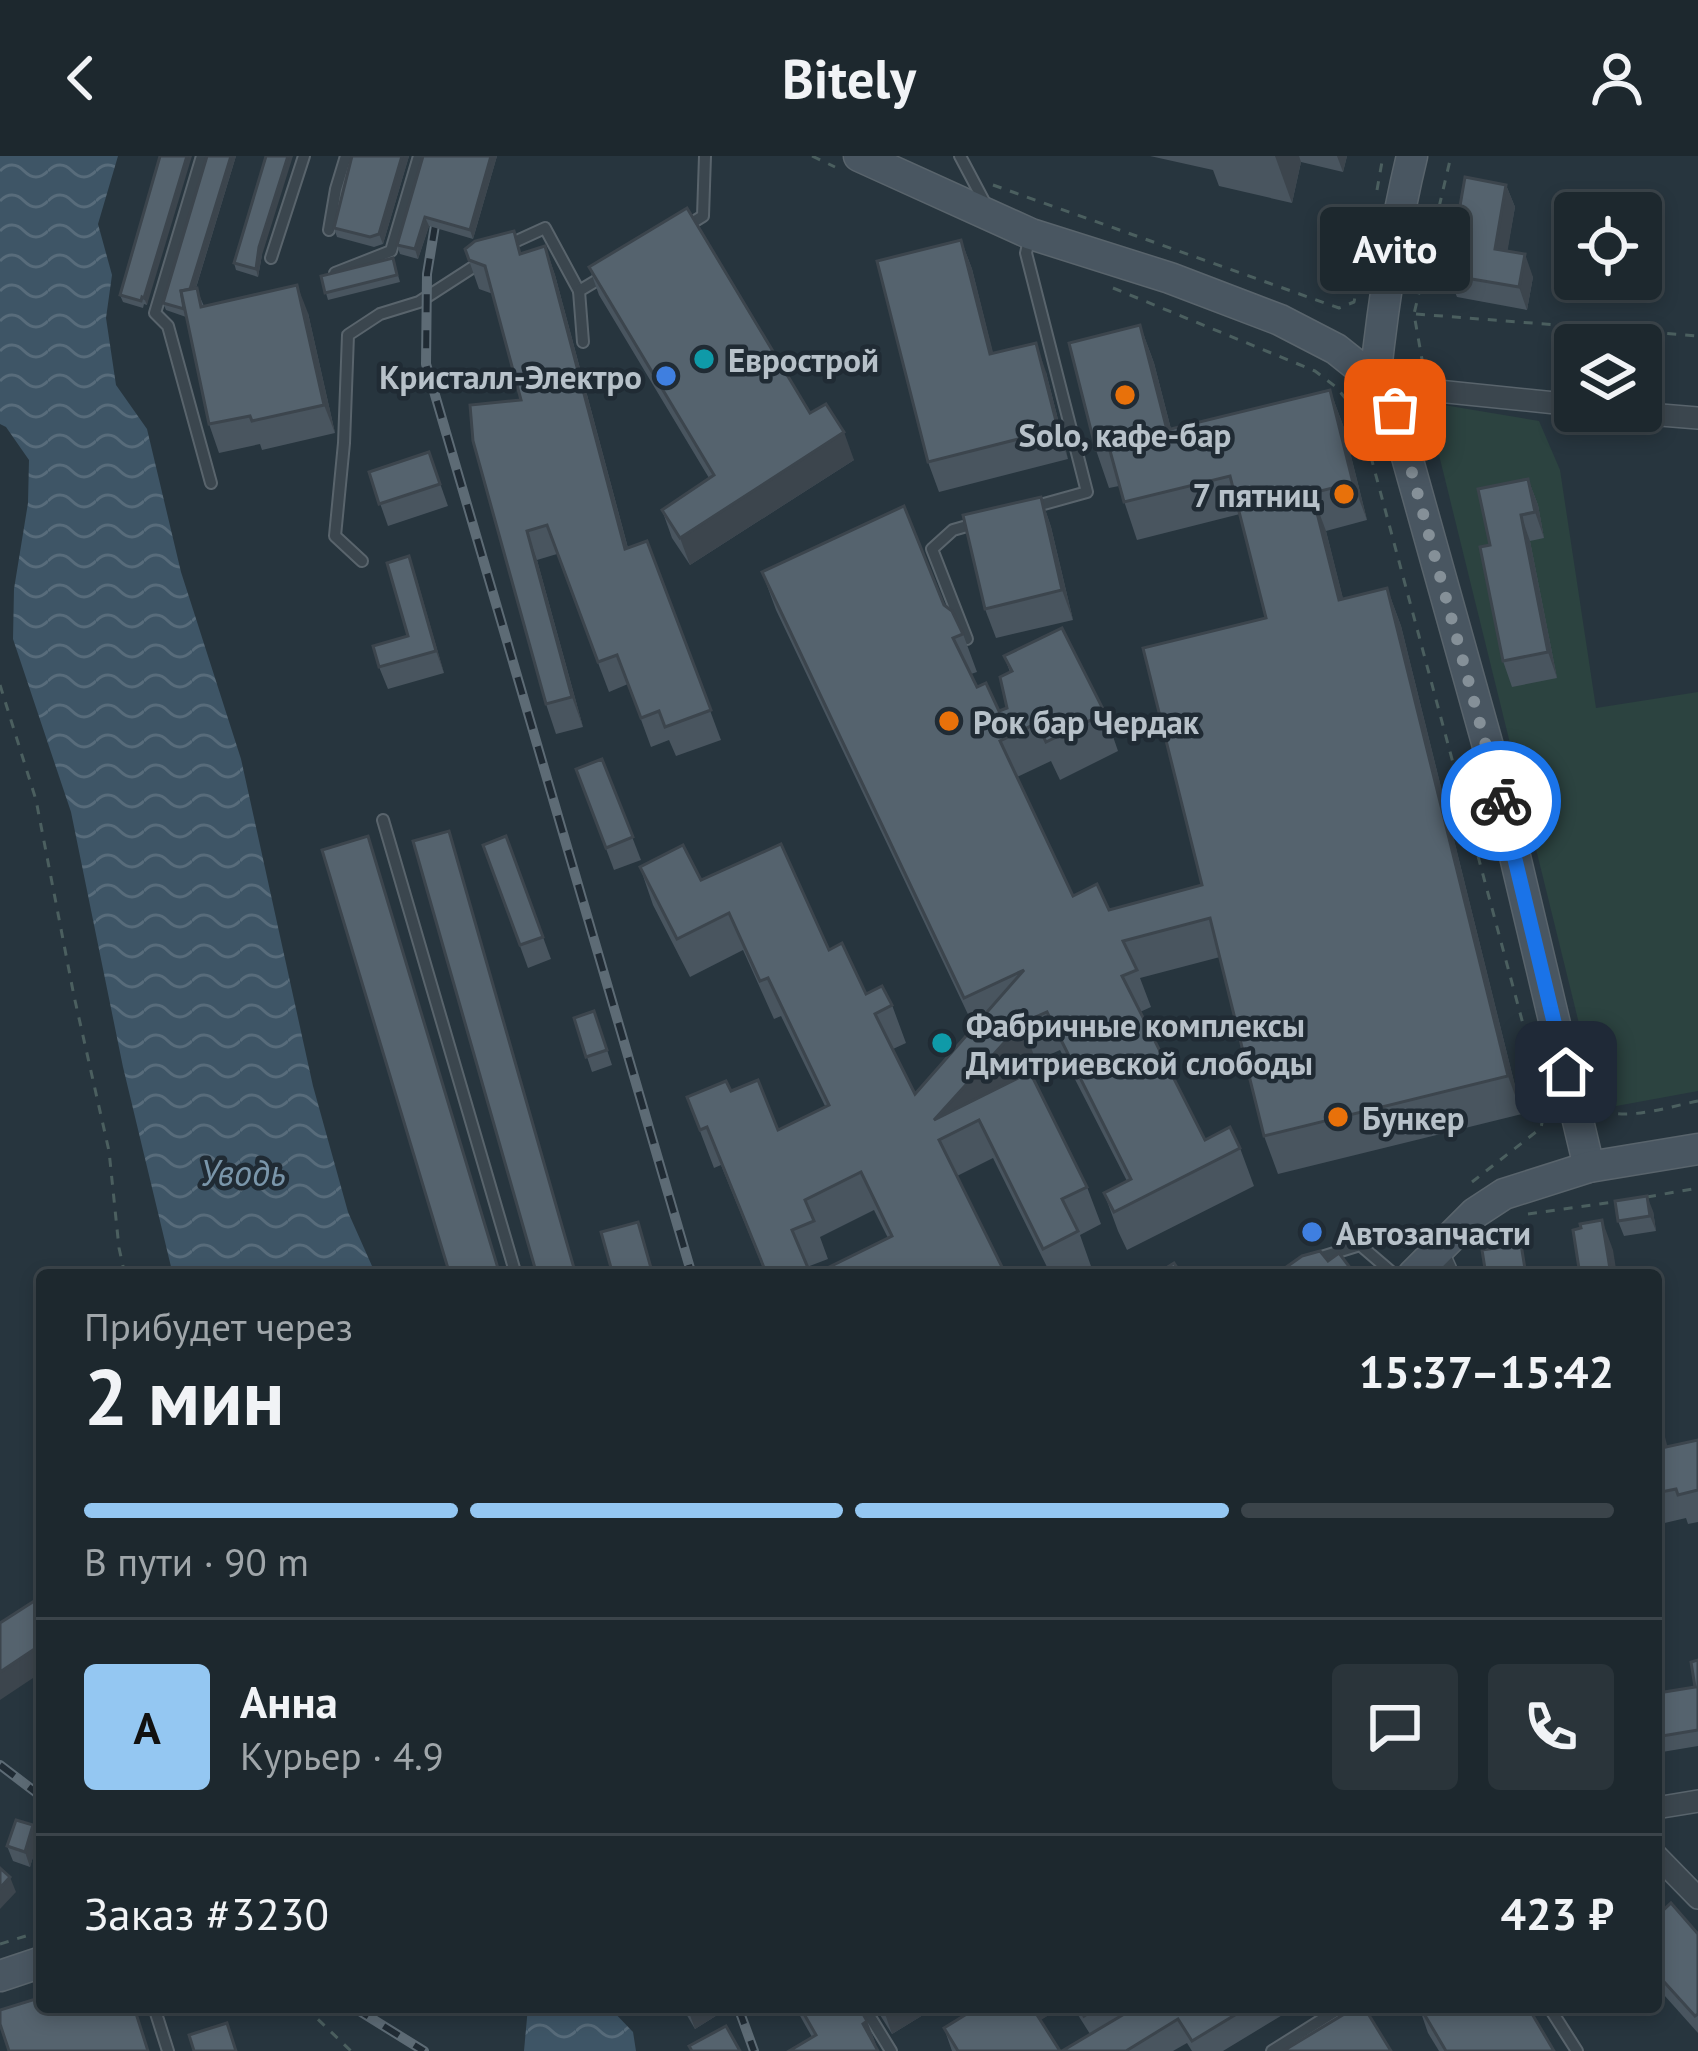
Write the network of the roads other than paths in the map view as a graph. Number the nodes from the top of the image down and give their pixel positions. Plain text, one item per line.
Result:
1 (202, 156) edge
2 (304, 156) edge
3 (346, 156) edge
4 (419, 156) edge
5 (705, 156) edge
6 (859, 156) edge
7 (960, 156) edge
8 (1412, 156) edge
9 (991, 215) junction
10 (329, 230) edge
11 (1031, 234) junction
12 (668, 237) edge
13 (271, 258) dead end
14 (615, 270) edge
15 (335, 273) edge
16 (579, 291) junction
17 (583, 342) dead end
18 (1375, 380) junction
19 (1554, 407) edge
20 (1662, 415) edge
21 (1698, 418) edge
22 (211, 483) dead end
23 (1020, 511) edge
24 (998, 517) edge
25 (362, 561) dead end
26 (968, 639) dead end
27 (383, 820) dead end
28 (1698, 1149) edge
29 (1588, 1167) junction
30 (1442, 1262) edge
31 (1301, 1263) edge
32 (514, 1269) edge
33 (1388, 1269) edge
34 (1698, 1801) edge
35 (1662, 1807) edge
36 (1662, 1861) edge
37 (1698, 1898) edge
38 (36, 1964) edge
39 (0, 1976) edge
40 (156, 2013) edge
41 (868, 2013) edge
42 (1332, 2013) edge
43 (1553, 2013) edge
44 (168, 2051) edge
45 (890, 2051) edge
46 (1272, 2051) edge
47 (1576, 2051) edge

1 - 22 lane
2 - 13 lane
3 - 10 lane
4 - 15 lane
5 - 12 lane
6 - 9 main road
7 - 9 lane
8 - 18 main road
9 - 11 main road
11 - 18 main road
11 - 23 lane
14 - 16 lane
16 - 17 lane
16 - 25 lane
18 - 19 street
18 - 29 main road
20 - 21 street
24 - 26 lane
27 - 32 lane
28 - 29 main road
29 - 30 main road
31 - 33 lane
34 - 35 street
36 - 37 street
38 - 39 main road
40 - 44 lane
41 - 45 lane
42 - 46 lane
43 - 47 lane

